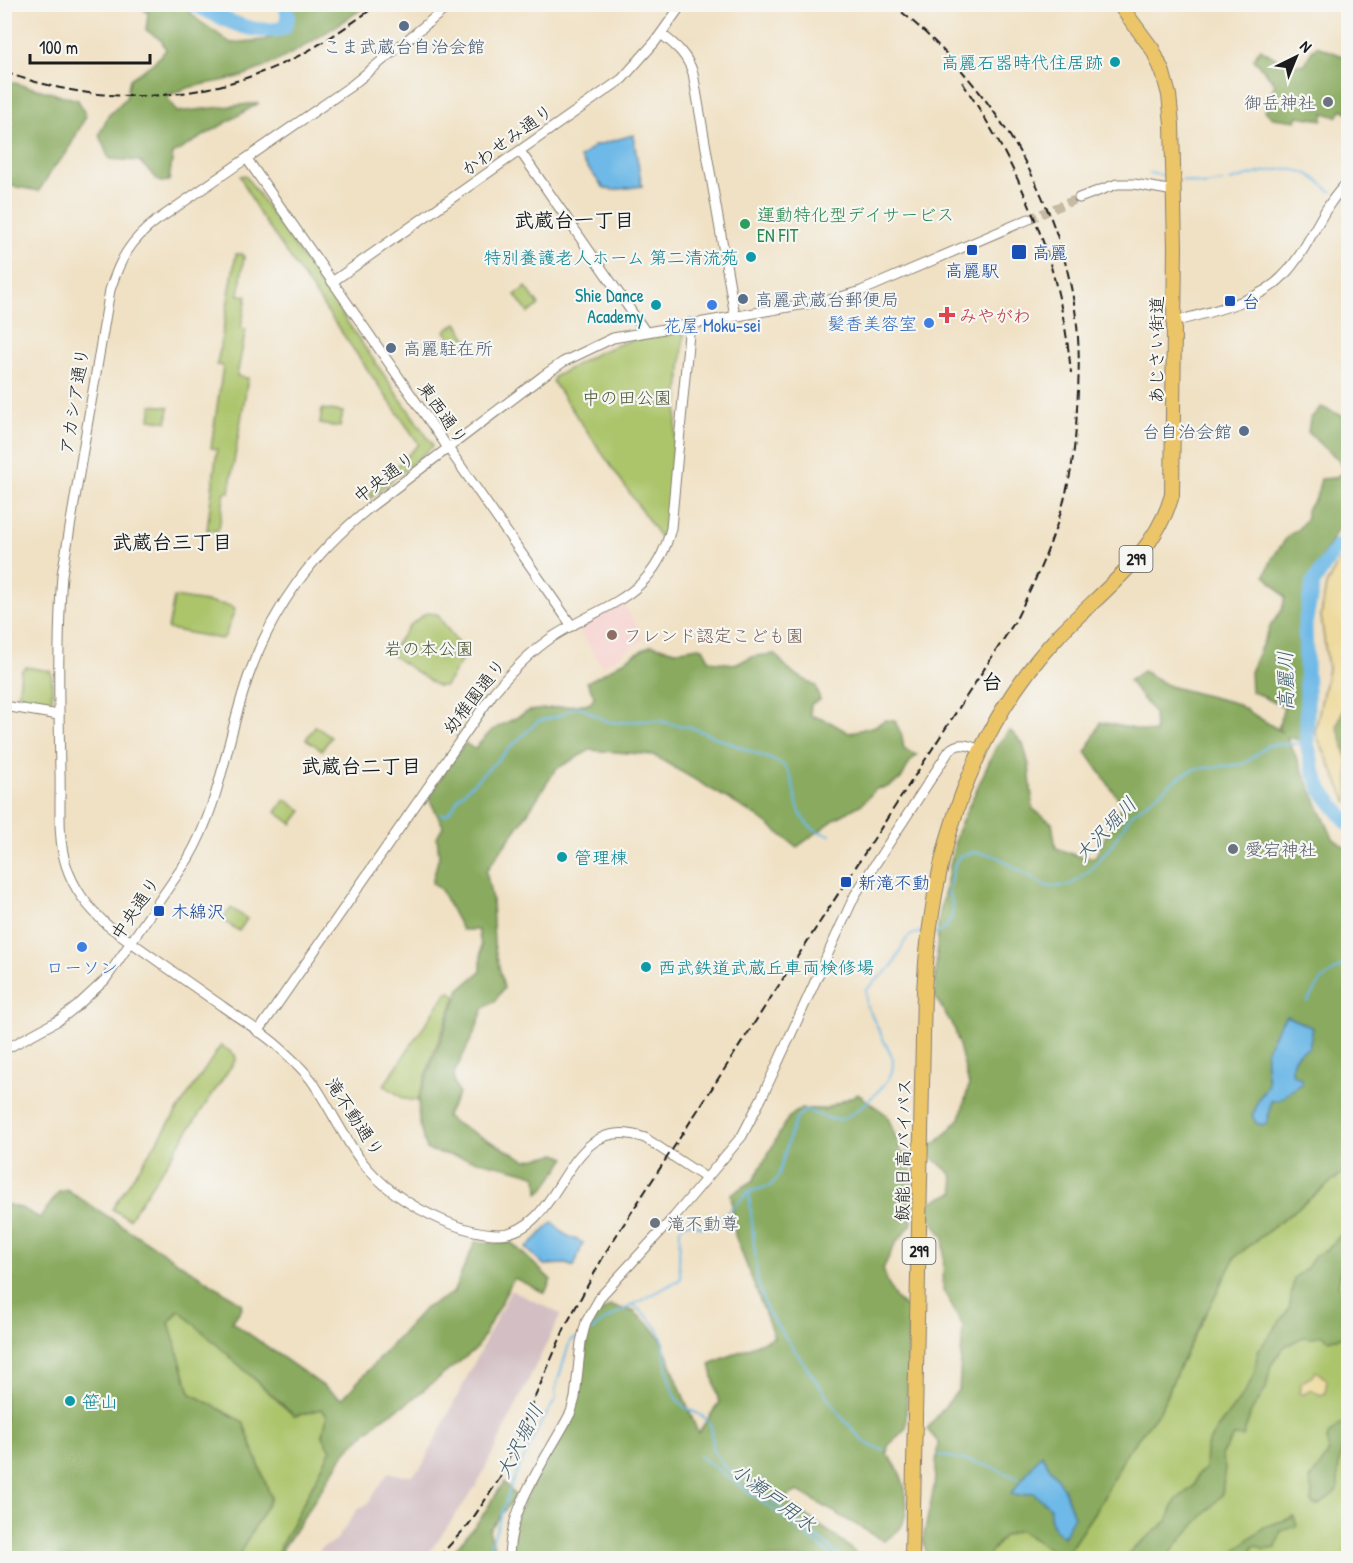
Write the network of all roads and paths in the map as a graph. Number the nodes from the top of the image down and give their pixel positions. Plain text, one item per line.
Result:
1 (451, 4) edge
2 (682, 4) edge
3 (1119, 4) edge
4 (661, 34) junction
5 (520, 151) junction
6 (247, 159) junction
7 (1348, 182) edge
8 (1174, 191) junction
9 (1079, 198) tunnel mouth
10 (1029, 219) tunnel mouth
11 (332, 282) junction
12 (735, 316) junction
13 (1173, 322) junction
14 (690, 323) junction
15 (645, 331) junction
16 (448, 449) junction
17 (572, 626) junction
18 (4, 706) edge
19 (59, 715) junction
20 (980, 750) junction
21 (131, 942) junction
22 (258, 1032) junction
23 (4, 1050) edge
24 (706, 1178) junction
25 (509, 1558) edge
26 (912, 1558) edge

1 - 6 street, アカシア通り
2 - 4 street, かわせみ通り
3 - 8 highway, あじさい街道 / 299
4 - 5 street, かわせみ通り
4 - 12 street
5 - 11 street, かわせみ通り
5 - 15 street
6 - 11 street, 東西通り
6 - 19 street, アカシア通り
7 - 13 street
8 - 9 street
8 - 13 highway, あじさい街道 / 299
10 - 12 street, 中央通り
11 - 16 street, 東西通り
12 - 14 street, 中央通り
13 - 20 highway, あじさい街道 / 299
14 - 15 street, 中央通り
14 - 17 street, 幼稚園通り
15 - 16 street, 中央通り
16 - 17 street, 東西通り
16 - 21 street, 中央通り
17 - 22 street, 幼稚園通り
18 - 19 street
19 - 21 street, アカシア通り
20 - 24 street
20 - 26 highway, 飯能日高バイパス / 299
21 - 22 street, 滝不動通り
21 - 23 street, 中央通り
22 - 24 street, 滝不動通り
24 - 25 street

